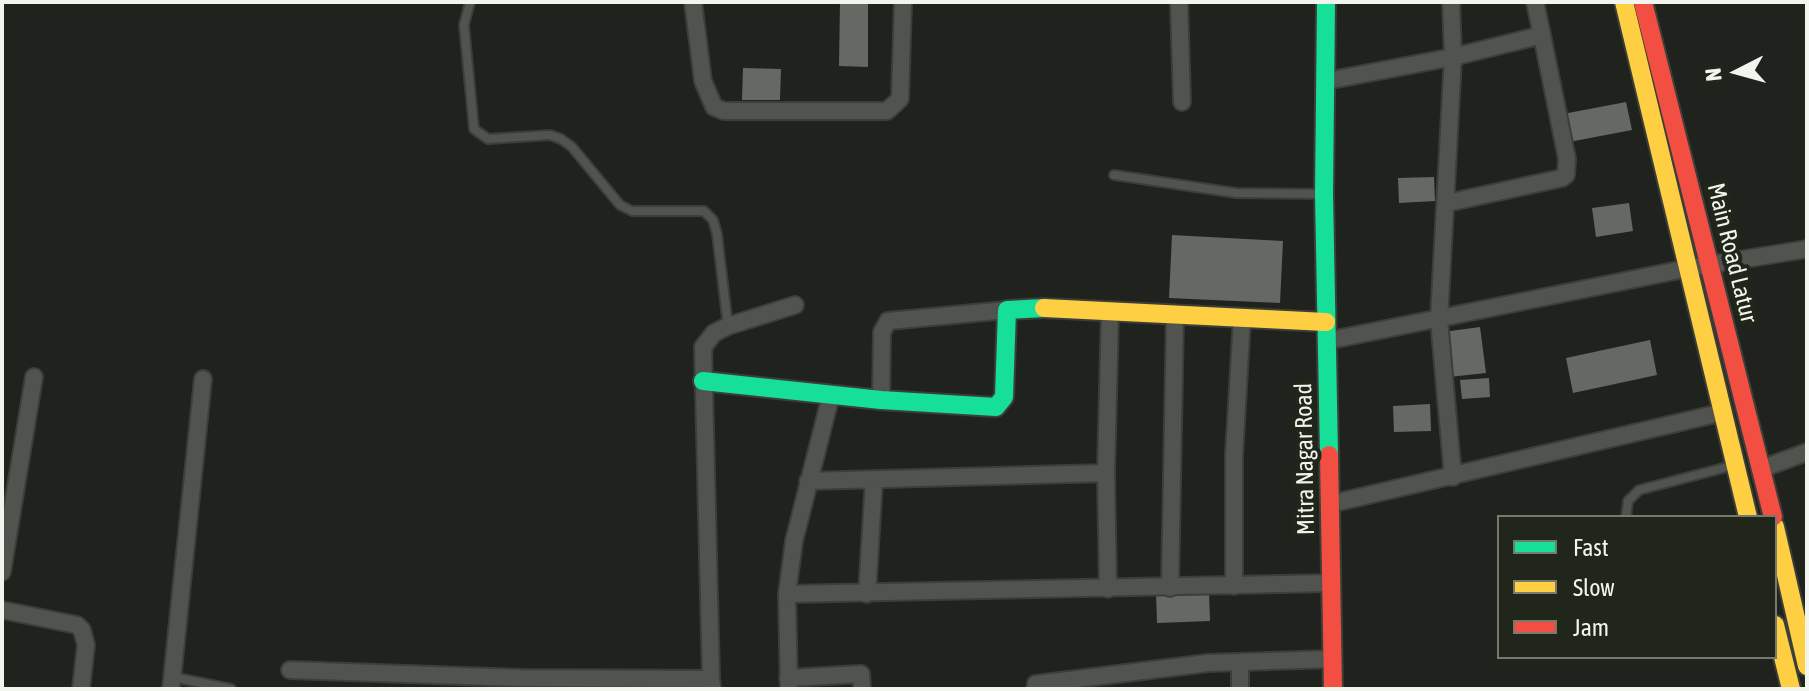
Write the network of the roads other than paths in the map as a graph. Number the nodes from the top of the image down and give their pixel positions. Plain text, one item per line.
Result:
1 (470, 2) edge
2 (693, 2) edge
3 (903, 2) edge
4 (1179, 2) edge
5 (1326, 2) edge
6 (1451, 2) edge
7 (1535, 2) edge
8 (1624, 2) edge
9 (1643, 2) edge
10 (1542, 35) junction
11 (1453, 57) junction
12 (1326, 81) junction
13 (1182, 102) dead end
14 (1114, 175) dead end
15 (1324, 194) junction
16 (1447, 203) junction
17 (1807, 249) edge
18 (1711, 265) junction
19 (1689, 268) junction
20 (795, 305) dead end
21 (1007, 310) junction
22 (1110, 311) junction
23 (1175, 314) junction
24 (1242, 318) junction
25 (1439, 319) junction
26 (728, 326) junction
27 (1326, 332) junction
28 (34, 377) dead end
29 (203, 379) dead end
30 (703, 381) junction
31 (831, 395) junction
32 (881, 400) junction
33 (1724, 412) junction
34 (1807, 452) edge
35 (1736, 464) junction
36 (1761, 469) junction
37 (1106, 473) junction
38 (1453, 477) junction
39 (874, 480) junction
40 (808, 481) junction
41 (1330, 504) junction
42 (1626, 515) edge
43 (1748, 515) edge
44 (1772, 515) edge
45 (1777, 536) edge
46 (2, 572) edge
47 (1330, 583) junction
48 (1234, 586) junction
49 (1170, 588) junction
50 (1108, 589) junction
51 (787, 594) junction
52 (867, 594) junction
53 (2, 610) edge
54 (1777, 633) edge
55 (1332, 659) junction
56 (1240, 662) junction
57 (1807, 666) edge
58 (290, 670) dead end
59 (388, 681) edge
60 (1111, 681) edge
61 (171, 683) edge
62 (520, 684) edge
63 (712, 684) edge
64 (789, 684) edge
65 (81, 689) edge
66 (231, 689) edge
67 (862, 689) edge
68 (1035, 689) edge
69 (1240, 689) edge
70 (1333, 689) edge
71 (1791, 689) edge

1 - 26 lane
2 - 3 street
4 - 13 street
5 - 12 street, Mitra Nagar Road
6 - 11 street
7 - 10 street
8 - 19 street, Main Road Latur
9 - 18 street, Main Road Latur
10 - 11 street
10 - 16 street
11 - 12 street
11 - 16 street
12 - 15 street, Mitra Nagar Road
14 - 15 lane
15 - 27 street, Mitra Nagar Road
16 - 25 street
17 - 18 street
18 - 19 street
18 - 36 street, Main Road Latur
19 - 25 street
19 - 33 street, Main Road Latur
20 - 26 street
21 - 22 street
21 - 32 street
21 - 32 street
22 - 23 street
22 - 37 street
23 - 24 street
23 - 49 street
24 - 27 street
24 - 48 street
25 - 27 street
25 - 38 street
26 - 30 street
27 - 41 street, Mitra Nagar Road
28 - 46 street
29 - 61 street
30 - 31 street
30 - 63 street
31 - 32 street
31 - 40 street
33 - 35 street, Main Road Latur
33 - 38 street
34 - 36 street
35 - 42 lane
35 - 43 street, Main Road Latur
36 - 44 street, Main Road Latur
37 - 39 street
37 - 50 street
38 - 41 street
39 - 40 street
39 - 52 street
40 - 51 street
41 - 47 street, Mitra Nagar Road
45 - 57 street
47 - 48 street
47 - 55 street, Mitra Nagar Road
48 - 49 street
49 - 50 street
50 - 52 street
51 - 52 street
51 - 64 street
53 - 65 street
54 - 71 street
55 - 56 street
55 - 70 street, Mitra Nagar Road
56 - 60 street
56 - 69 street
58 - 59 street
59 - 62 street
60 - 68 street
61 - 66 lane
62 - 63 street
64 - 67 street

